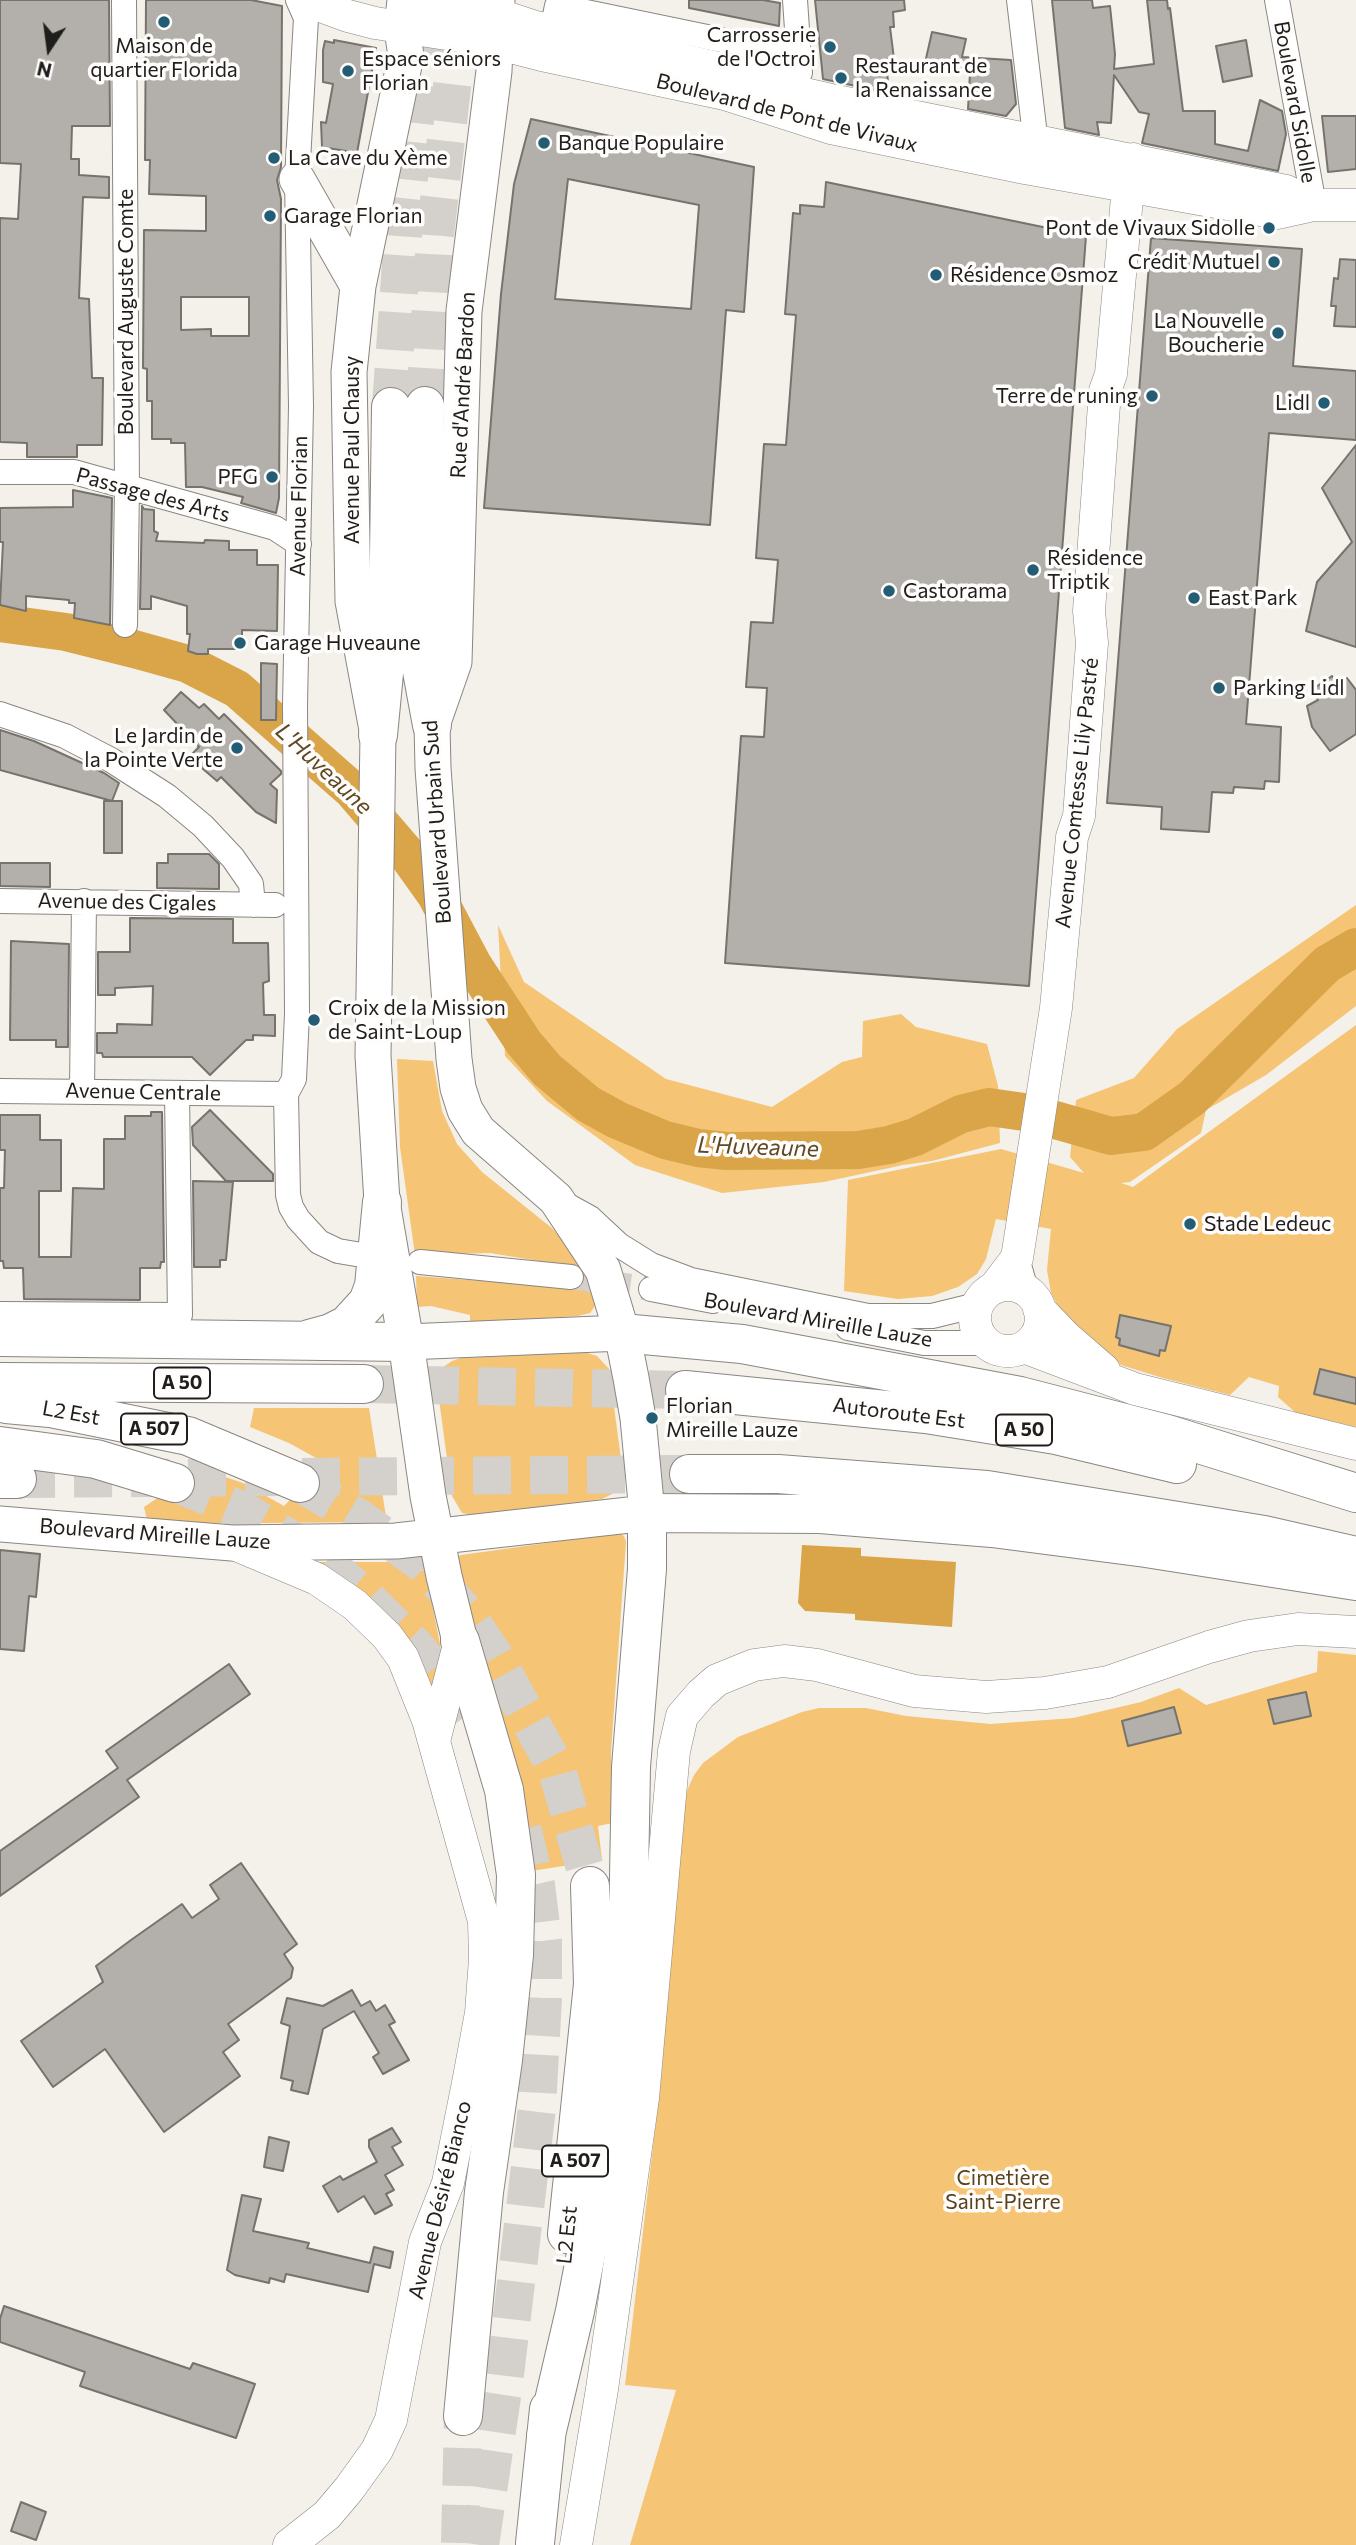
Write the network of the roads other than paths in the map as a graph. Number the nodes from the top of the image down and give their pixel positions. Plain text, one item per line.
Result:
1 (124, 0) edge
2 (298, 0) edge
3 (304, 0) edge
4 (420, 0) edge
5 (795, 0) edge
6 (1019, 0) edge
7 (1277, 0) edge
8 (642, 12) edge
9 (404, 15) edge
10 (496, 19) edge
11 (552, 30) junction
12 (799, 56) junction
13 (801, 105) junction
14 (1029, 154) junction
15 (1130, 173) junction
16 (297, 179) junction
17 (1314, 205) junction
18 (1356, 205) edge
19 (358, 286) junction
20 (0, 472) edge
21 (127, 487) junction
22 (299, 544) junction
23 (125, 625) dead end
24 (0, 714) edge
25 (432, 725) junction
26 (378, 736) junction
27 (0, 901) edge
28 (84, 901) junction
29 (0, 1091) edge
30 (82, 1091) junction
31 (177, 1093) junction
32 (285, 1094) junction
33 (556, 1199) junction
34 (382, 1202) junction
35 (356, 1254) dead end
36 (420, 1262) dead end
37 (570, 1277) tunnel mouth
38 (651, 1289) tunnel mouth
39 (1009, 1298) junction
40 (0, 1314) edge
41 (622, 1333) junction
42 (0, 1337) edge
43 (296, 1342) junction
44 (407, 1342) junction
45 (985, 1343) junction
46 (1024, 1347) junction
47 (1116, 1380) junction
48 (0, 1382) edge
49 (364, 1384) tunnel mouth
50 (685, 1390) tunnel mouth
51 (0, 1404) edge
52 (1356, 1444) edge
53 (0, 1446) edge
54 (689, 1475) tunnel mouth
55 (175, 1483) tunnel mouth
56 (300, 1483) tunnel mouth
57 (1356, 1493) edge
58 (1356, 1506) edge
59 (647, 1513) junction
60 (0, 1524) edge
61 (436, 1535) junction
62 (232, 1543) junction
63 (1356, 1556) edge
64 (1356, 1581) edge
65 (1356, 1632) edge
66 (460, 1641) junction
67 (434, 1742) junction
68 (590, 1886) tunnel mouth
69 (463, 2416) tunnel mouth
70 (546, 2435) junction
71 (535, 2543) dead end
72 (289, 2545) edge
73 (576, 2545) edge

1 - 21 street, Boulevard Auguste Comte
2 - 16 street, Avenue Florian
3 - 9 street, Boulevard de Pont de Vivaux
4 - 10 street, Boulevard de Pont de Vivaux
5 - 12 street
6 - 14 street
7 - 17 street, Boulevard Sidolle
8 - 11 street
8 - 12 street
9 - 10 street, Boulevard de Pont de Vivaux
9 - 19 main road, Avenue Paul Chausy
10 - 11 street, Boulevard de Pont de Vivaux
10 - 13 street, Boulevard de Pont de Vivaux
10 - 25 main road, Rue d'André Bardon
11 - 13 street, Boulevard de Pont de Vivaux
12 - 13 street
13 - 14 street, Boulevard de Pont de Vivaux
14 - 15 street, Boulevard de Pont de Vivaux
15 - 17 street, Boulevard de Pont de Vivaux
15 - 39 street, Avenue Comtesse Lily Pastré
16 - 19 main road
16 - 22 street, Avenue Florian
17 - 18 street, Boulevard de Pont de Vivaux
19 - 26 main road, Avenue Paul Chausy
20 - 21 street, Passage des Arts
21 - 22 street, Passage des Arts
21 - 23 street, Boulevard Auguste Comte
22 - 32 street, Avenue Florian
24 - 28 street, Avenue des Cigales
25 - 26 highway, Boulevard Urbain Sud
25 - 33 main road, Boulevard Urbain Sud
26 - 34 main road, Boulevard Urbain Sud
27 - 28 street, Avenue des Cigales
28 - 30 street
29 - 30 street, Avenue Centrale
30 - 31 street, Avenue Centrale
31 - 32 street, Avenue Centrale
31 - 40 street
32 - 35 street, Avenue Florian
33 - 39 street, Boulevard Mireille Lauze
33 - 41 main road
34 - 43 highway
34 - 44 main road, Boulevard Urbain Sud
36 - 37 street
38 - 45 street, Boulevard Mireille Lauze
39 - 45 street
39 - 46 street
39 - 47 street
41 - 44 main road
41 - 57 highway
41 - 59 main road
42 - 43 highway
43 - 44 highway
44 - 61 main road
45 - 46 street
46 - 47 street
47 - 52 street
48 - 49 highway, A 50
50 - 58 highway, Autoroute Est / A 50
51 - 56 highway, L2 Est / A 507
53 - 55 highway, L2 Est / A 507
54 - 63 highway
59 - 61 main road, Boulevard Mireille Lauze
59 - 64 highway
59 - 70 highway
60 - 62 main road, Boulevard Mireille Lauze
61 - 62 main road, Boulevard Mireille Lauze
61 - 66 main road
62 - 67 street, Avenue Désiré Bianco
65 - 73 street
66 - 67 street
66 - 69 highway
67 - 72 street, Avenue Désiré Bianco
68 - 70 highway, L2 Est / A 507
70 - 71 highway, L2 Est / A 507

